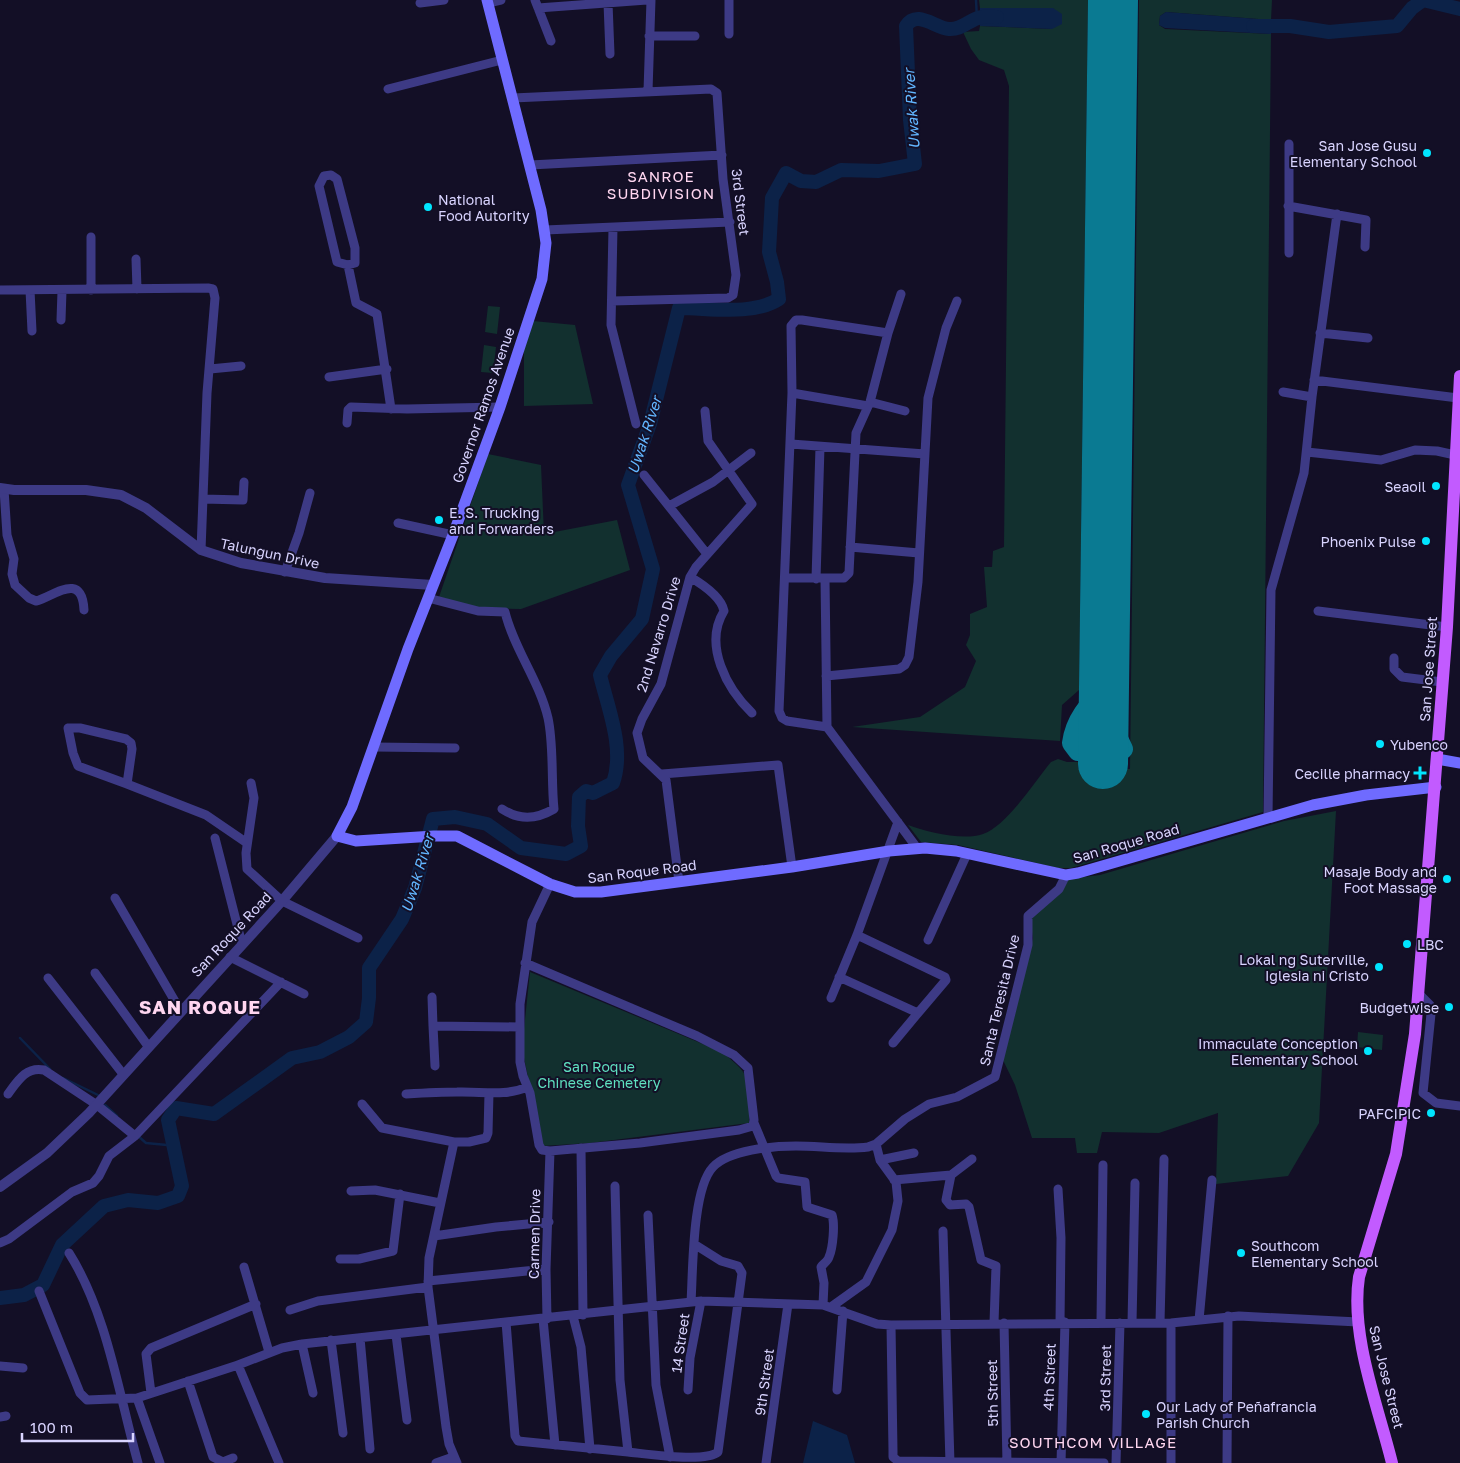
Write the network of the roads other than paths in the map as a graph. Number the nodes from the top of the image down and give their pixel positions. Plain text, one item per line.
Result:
1 (444, 0) edge
2 (501, 0) edge
3 (646, 0) edge
4 (651, 0) edge
5 (729, 0) edge
6 (624, 1) edge
7 (420, 2) dead end
8 (487, 2) edge
9 (566, 2) edge
10 (594, 2) edge
11 (608, 3) junction
12 (536, 4) edge
13 (730, 34) dead end
14 (649, 36) junction
15 (695, 36) dead end
16 (551, 41) dead end
17 (610, 54) dead end
18 (502, 60) junction
19 (388, 89) dead end
20 (648, 91) junction
21 (513, 98) junction
22 (1289, 144) dead end
23 (722, 154) junction
24 (530, 165) junction
25 (1288, 206) junction
26 (1337, 214) junction
27 (730, 222) junction
28 (613, 228) junction
29 (545, 230) junction
30 (91, 237) dead end
31 (1364, 247) dead end
32 (1289, 253) dead end
33 (136, 259) dead end
34 (348, 265) junction
35 (137, 289) junction
36 (0, 290) edge
37 (30, 290) junction
38 (91, 290) junction
39 (62, 291) junction
40 (901, 294) dead end
41 (612, 301) junction
42 (957, 301) dead end
43 (61, 320) dead end
44 (32, 331) dead end
45 (1320, 333) junction
46 (888, 334) junction
47 (1368, 338) dead end
48 (241, 366) dead end
49 (210, 369) junction
50 (387, 369) junction
51 (1460, 376) edge
52 (329, 377) dead end
53 (1314, 380) junction
54 (1283, 392) dead end
55 (792, 393) junction
56 (1459, 394) edge
57 (1312, 396) junction
58 (869, 404) junction
59 (500, 407) junction
60 (391, 409) junction
61 (705, 411) dead end
62 (905, 411) dead end
63 (347, 423) dead end
64 (636, 424) dead end
65 (791, 444) junction
66 (820, 447) junction
67 (1457, 449) edge
68 (855, 451) junction
69 (1307, 452) junction
70 (751, 453) dead end
71 (925, 454) junction
72 (727, 470) junction
73 (644, 475) dead end
74 (244, 482) dead end
75 (2, 488) edge
76 (310, 493) dead end
77 (203, 500) junction
78 (669, 506) junction
79 (398, 523) dead end
80 (453, 535) junction
81 (4, 536) edge
82 (850, 547) junction
83 (201, 550) junction
84 (919, 553) junction
85 (707, 554) junction
86 (285, 572) junction
87 (690, 577) junction
88 (785, 578) junction
89 (820, 579) junction
90 (433, 585) junction
91 (428, 598) junction
92 (84, 610) dead end
93 (1318, 611) dead end
94 (1447, 626) junction
95 (1394, 658) dead end
96 (826, 676) junction
97 (1442, 682) junction
98 (752, 713) dead end
99 (827, 727) junction
100 (374, 746) junction
101 (455, 748) dead end
102 (1438, 758) junction
103 (1460, 763) edge
104 (662, 774) junction
105 (251, 783) dead end
106 (127, 784) junction
107 (1436, 787) junction
108 (502, 809) dead end
109 (1268, 817) junction
110 (898, 822) junction
111 (337, 836) junction
112 (215, 838) dead end
113 (248, 843) junction
114 (916, 848) junction
115 (889, 851) junction
116 (967, 854) junction
117 (792, 867) junction
118 (1066, 875) junction
119 (680, 882) junction
120 (550, 884) junction
121 (115, 898) dead end
122 (282, 901) junction
123 (857, 935) junction
124 (358, 938) dead end
125 (928, 940) dead end
126 (242, 944) junction
127 (230, 957) junction
128 (525, 963) junction
129 (95, 973) dead end
130 (839, 977) junction
131 (48, 978) dead end
132 (281, 982) junction
133 (304, 994) dead end
134 (1419, 994) junction
135 (432, 997) dead end
136 (831, 998) dead end
137 (180, 1010) junction
138 (918, 1013) junction
139 (433, 1026) junction
140 (520, 1027) junction
141 (893, 1043) dead end
142 (148, 1046) junction
143 (435, 1066) dead end
144 (123, 1074) junction
145 (527, 1087) junction
146 (489, 1093) junction
147 (8, 1094) dead end
148 (406, 1094) dead end
149 (97, 1104) junction
150 (362, 1104) dead end
151 (1460, 1106) edge
152 (754, 1123) junction
153 (135, 1136) junction
154 (454, 1142) junction
155 (876, 1144) junction
156 (581, 1148) junction
157 (765, 1150) junction
158 (550, 1151) junction
159 (914, 1153) dead end
160 (972, 1159) dead end
161 (1164, 1159) dead end
162 (880, 1160) junction
163 (1103, 1165) dead end
164 (952, 1175) junction
165 (894, 1180) junction
166 (1212, 1180) dead end
167 (1135, 1183) dead end
168 (615, 1186) dead end
169 (0, 1187) edge
170 (1058, 1189) dead end
171 (351, 1191) dead end
172 (400, 1194) junction
173 (440, 1203) junction
174 (648, 1215) dead end
175 (549, 1222) junction
176 (943, 1231) dead end
177 (434, 1236) junction
178 (0, 1243) edge
179 (694, 1244) junction
180 (69, 1253) dead end
181 (340, 1260) dead end
182 (244, 1267) dead end
183 (546, 1270) junction
184 (428, 1284) junction
185 (39, 1291) dead end
186 (701, 1301) junction
187 (691, 1302) junction
188 (738, 1303) junction
189 (256, 1304) junction
190 (788, 1304) junction
191 (652, 1306) junction
192 (827, 1306) junction
193 (290, 1310) dead end
194 (618, 1310) junction
195 (843, 1311) junction
196 (583, 1315) junction
197 (573, 1316) junction
198 (1228, 1316) junction
199 (545, 1319) junction
200 (1199, 1320) junction
201 (506, 1322) junction
202 (1100, 1322) junction
203 (1358, 1322) junction
204 (994, 1323) junction
205 (1004, 1323) junction
206 (1062, 1323) junction
207 (1120, 1323) junction
208 (1132, 1323) junction
209 (1160, 1323) junction
210 (1171, 1323) junction
211 (891, 1324) junction
212 (946, 1324) junction
213 (434, 1330) junction
214 (396, 1334) junction
215 (360, 1338) junction
216 (331, 1340) junction
217 (302, 1344) junction
218 (269, 1352) junction
219 (238, 1365) junction
220 (0, 1366) edge
221 (23, 1368) dead end
222 (188, 1381) junction
223 (688, 1390) dead end
224 (837, 1390) dead end
225 (151, 1393) junction
226 (313, 1393) dead end
227 (137, 1398) junction
228 (121, 1400) junction
229 (407, 1420) dead end
230 (343, 1433) dead end
231 (555, 1445) junction
232 (370, 1448) dead end
233 (590, 1449) junction
234 (628, 1452) junction
235 (670, 1457) junction
236 (233, 1458) dead end
237 (455, 1460) edge
238 (698, 1460) edge
239 (950, 1462) edge
240 (1061, 1462) edge
241 (138, 1463) edge
242 (160, 1463) edge
243 (279, 1463) edge
244 (436, 1463) edge
245 (766, 1463) edge
246 (1007, 1463) edge
247 (1104, 1463) edge
248 (1116, 1463) edge
249 (1171, 1463) edge
250 (1227, 1463) edge
251 (1392, 1463) edge

1 - 7 street
2 - 8 street
3 - 6 street
4 - 14 street
5 - 13 street
6 - 11 street
8 - 18 main road, Governor Ramos Avenue
9 - 10 street
9 - 12 street
10 - 11 street
11 - 17 street
12 - 16 street
14 - 15 street
14 - 20 street
18 - 19 street
18 - 21 main road, Governor Ramos Avenue
20 - 21 street
20 - 23 street, 3rd Street
21 - 24 main road, Governor Ramos Avenue
22 - 25 street
23 - 24 street
23 - 27 street, 3rd Street
24 - 29 main road, Governor Ramos Avenue
25 - 26 street
25 - 32 street
26 - 31 street
26 - 45 street
27 - 28 street
27 - 41 street, 3rd Street
28 - 29 street
28 - 41 street
29 - 59 main road, Governor Ramos Avenue
30 - 38 street
33 - 35 street
34 - 34 street
34 - 50 street
35 - 38 street
35 - 49 street
36 - 37 street
37 - 39 street
37 - 44 street
38 - 39 street
39 - 43 street
40 - 46 street
41 - 64 street
42 - 71 street
45 - 47 street
45 - 53 street
46 - 55 street
46 - 58 street
48 - 49 street
49 - 77 street
50 - 52 street
50 - 60 street
51 - 56 main road, San Jose Street
53 - 56 street
53 - 57 street
54 - 57 street
55 - 58 street
55 - 65 street
56 - 67 main road, San Jose Street
57 - 69 street
58 - 62 street
58 - 68 street
59 - 60 street
59 - 80 main road, Governor Ramos Avenue
60 - 63 street
61 - 72 street
65 - 66 street
65 - 88 street
66 - 68 street
66 - 89 street
67 - 69 street
67 - 94 main road, San Jose Street
68 - 71 street
68 - 82 street
69 - 109 street
70 - 72 street
71 - 84 street
72 - 78 street
72 - 85 street, 2nd Navarro Drive
73 - 78 street
74 - 77 street
75 - 81 street
75 - 83 street, Talungun Drive
76 - 86 street
77 - 83 street
78 - 85 street
79 - 80 street
80 - 90 main road, Governor Ramos Avenue
81 - 92 street
82 - 84 street
82 - 89 street
83 - 86 street, Talungun Drive
84 - 96 street
85 - 87 street, 2nd Navarro Drive
86 - 90 street, Talungun Drive
87 - 98 street
87 - 104 street, 2nd Navarro Drive
88 - 89 street
88 - 99 street
89 - 96 street
90 - 91 main road, Governor Ramos Avenue
91 - 100 main road, Governor Ramos Avenue
91 - 108 street
93 - 94 street
94 - 97 main road, San Jose Street
95 - 97 street
96 - 99 street
97 - 102 main road, San Jose Street
99 - 110 street
100 - 101 street
100 - 111 main road, Governor Ramos Avenue
102 - 103 main road
102 - 107 main road, San Jose Street
104 - 117 street
104 - 119 street
105 - 113 street
106 - 106 street
106 - 113 street
107 - 109 main road, San Roque Road
107 - 134 main road, San Jose Street
109 - 118 main road, San Roque Road
110 - 114 street
110 - 115 street
111 - 120 main road, San Roque Road
111 - 122 street, San Roque Road
112 - 126 street
113 - 122 street
114 - 115 main road, San Roque Road
114 - 116 main road, San Roque Road
115 - 117 main road, San Roque Road
115 - 123 street
116 - 118 main road, San Roque Road
116 - 125 street
117 - 119 main road, San Roque Road
118 - 155 street, Santa Teresita Drive
119 - 120 main road, San Roque Road
120 - 128 street
121 - 137 street
122 - 124 street
122 - 126 street, San Roque Road
123 - 130 street
123 - 138 street
126 - 127 street, San Roque Road
127 - 132 street
127 - 137 street, San Roque Road
128 - 140 street
128 - 152 street
129 - 142 street
130 - 136 street
130 - 138 street
131 - 144 street
132 - 133 street
132 - 153 street
134 - 151 street
134 - 203 main road, San Jose Street
135 - 139 street
137 - 142 street, San Roque Road
138 - 141 street
139 - 140 street
139 - 143 street
140 - 145 street
142 - 144 street, San Roque Road
144 - 149 street, San Roque Road
145 - 146 street
145 - 158 street
146 - 148 street
146 - 154 street
147 - 149 street
149 - 153 street
149 - 169 street, San Roque Road
150 - 154 street
152 - 156 street
152 - 157 street
153 - 178 street
154 - 173 street
155 - 157 street
155 - 162 street
156 - 158 street
156 - 196 street
157 - 179 street
157 - 192 street
158 - 175 street, Carmen Drive
159 - 162 street
160 - 164 street
161 - 209 street
162 - 165 street
163 - 202 street
164 - 165 street
164 - 204 street
165 - 192 street
166 - 200 street
167 - 208 street
168 - 194 street
170 - 206 street, 4th Street
171 - 172 street
172 - 173 street
172 - 181 street
173 - 177 street
174 - 191 street
175 - 177 street
175 - 183 street, Carmen Drive
176 - 212 street
177 - 184 street
179 - 187 street
179 - 188 street
180 - 228 street
182 - 189 street
183 - 184 street
183 - 199 street, Carmen Drive
184 - 193 street
184 - 213 street
185 - 228 street
186 - 187 street
186 - 188 street
186 - 223 street, 14 Street
187 - 191 street
188 - 190 street
188 - 238 street
189 - 218 street
189 - 225 street
190 - 192 street
190 - 245 street, 9th Street
191 - 194 street
191 - 235 street
192 - 195 street
194 - 196 street
194 - 234 street
195 - 211 street
195 - 224 street
196 - 197 street
197 - 199 street
197 - 233 street
198 - 200 street
198 - 203 street
198 - 250 street
199 - 201 street
199 - 231 street, Carmen Drive
200 - 210 street
201 - 213 street
201 - 231 street
202 - 206 street
202 - 207 street
203 - 251 main road, San Jose Street
204 - 205 street
204 - 212 street
205 - 206 street
205 - 246 street, 5th Street
206 - 240 street, 4th Street
207 - 208 street
207 - 248 street, 3rd Street
208 - 209 street
209 - 210 street
210 - 249 street
211 - 212 street
211 - 239 street
212 - 239 street
213 - 214 street
213 - 237 street
214 - 215 street
214 - 229 street
215 - 216 street
215 - 232 street
216 - 217 street
216 - 230 street
217 - 218 street
217 - 226 street
218 - 219 street
219 - 222 street
219 - 243 street
220 - 221 street
222 - 225 street
222 - 236 street
225 - 227 street
227 - 228 street
227 - 242 street
228 - 241 street
231 - 233 street
233 - 234 street
234 - 235 street
235 - 238 street
237 - 244 street
239 - 246 street
240 - 246 street
240 - 247 street

